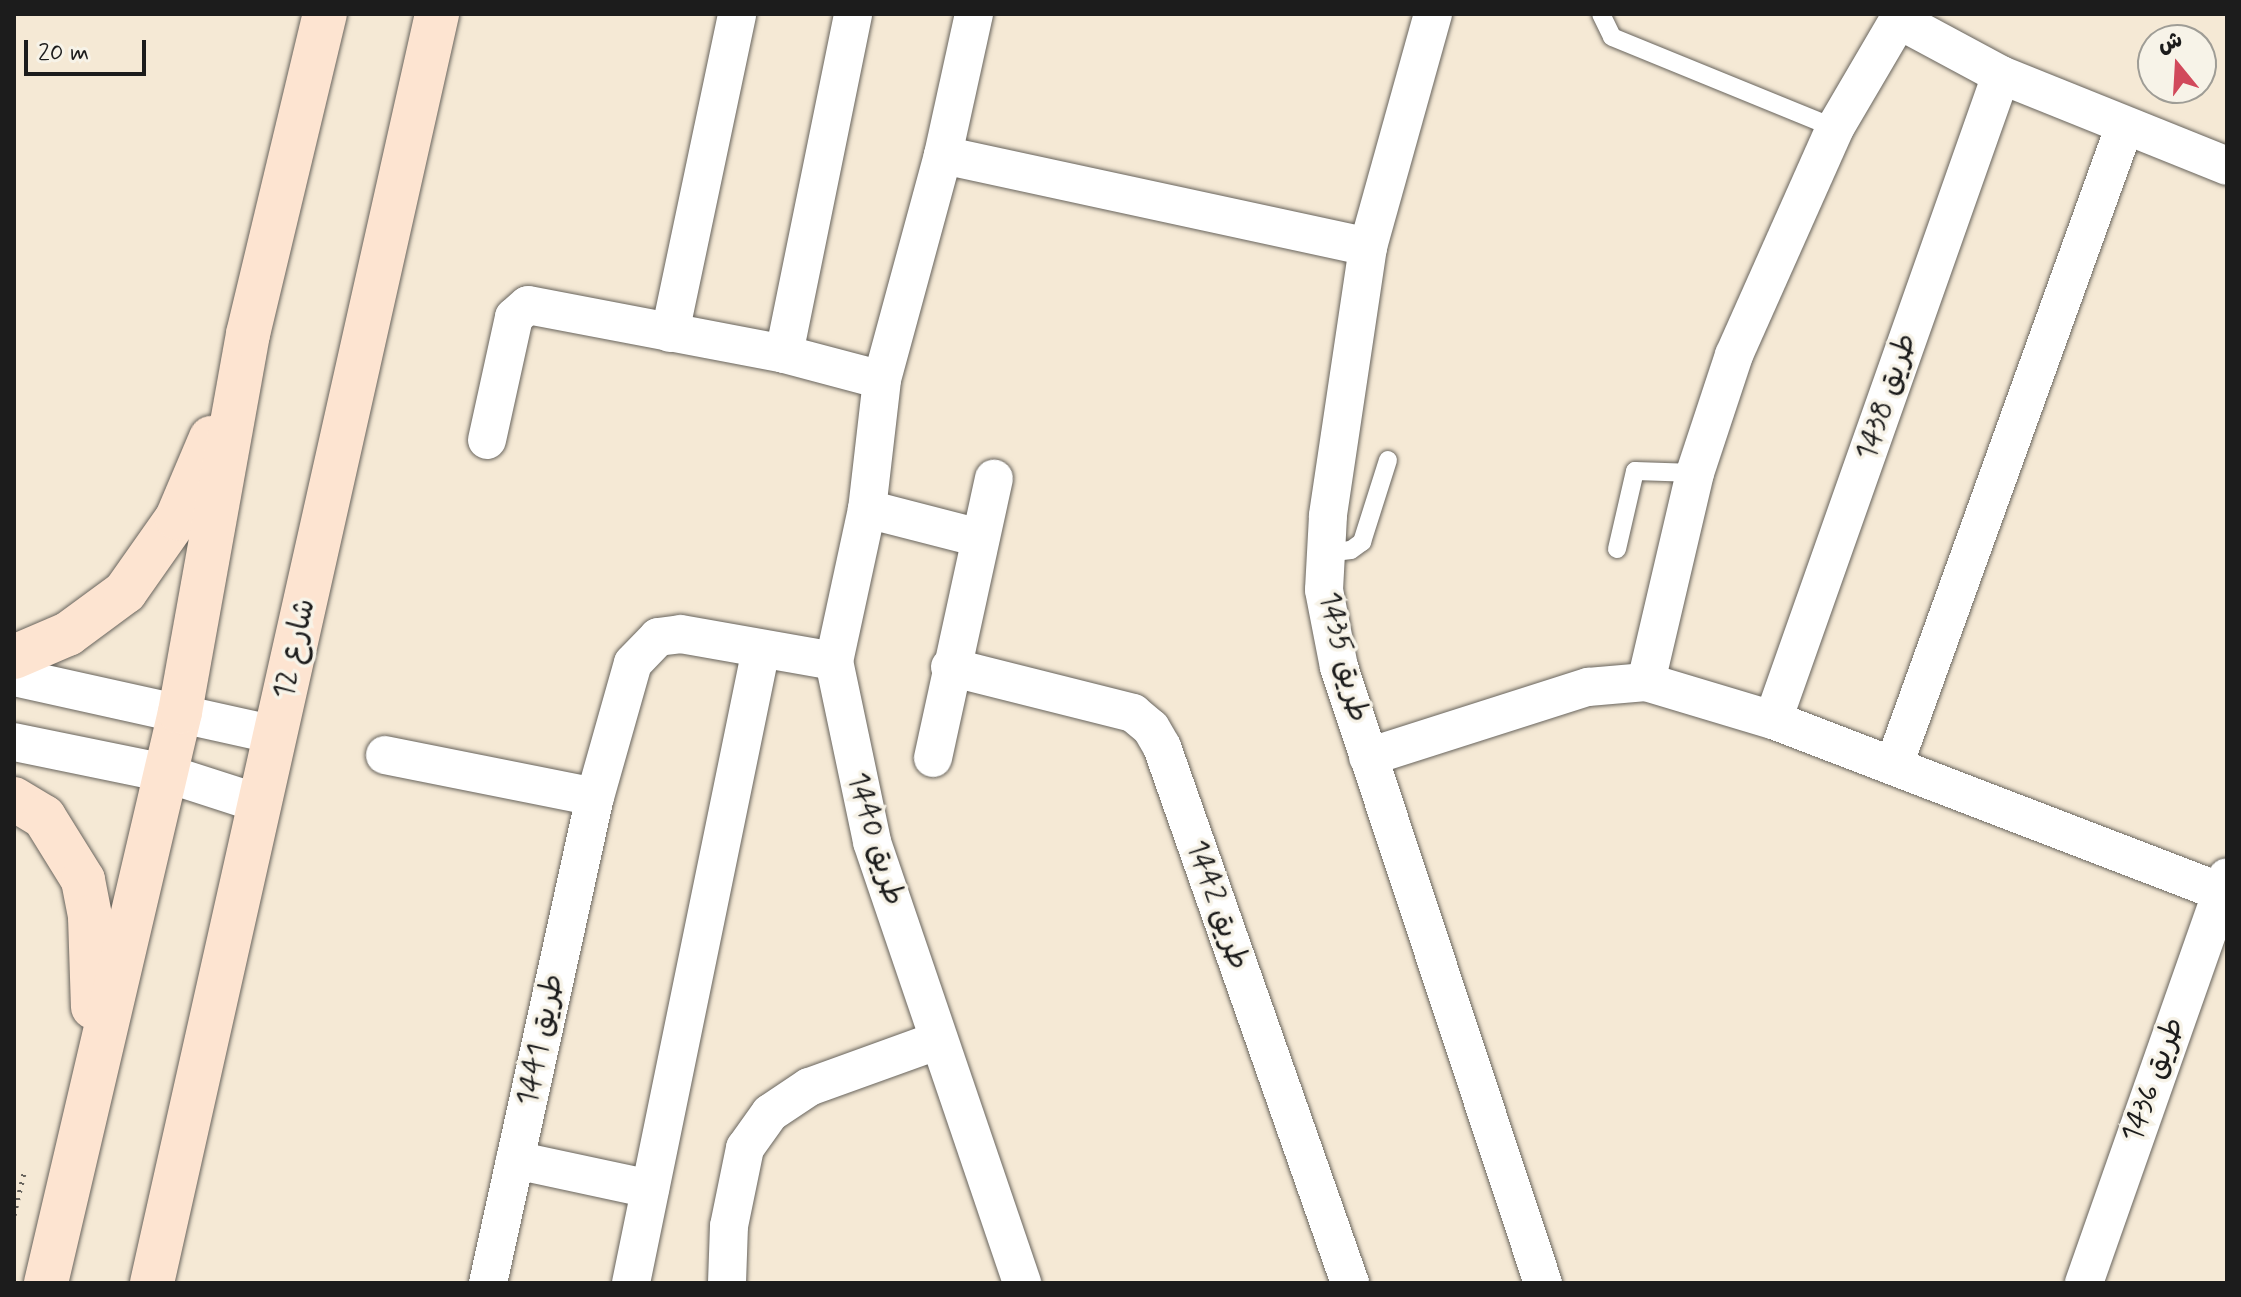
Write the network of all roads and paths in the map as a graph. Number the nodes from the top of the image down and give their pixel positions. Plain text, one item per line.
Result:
1 (325, 14) edge
2 (437, 14) edge
3 (737, 14) edge
4 (853, 14) edge
5 (974, 14) edge
6 (1433, 14) edge
7 (1601, 14) edge
8 (1903, 14) edge
9 (2001, 75) junction
10 (1835, 128) junction
11 (2124, 128) junction
12 (943, 155) junction
13 (2227, 166) edge
14 (1368, 247) junction
15 (670, 333) junction
16 (248, 334) junction
17 (784, 354) junction
18 (882, 380) junction
19 (487, 440) dead end
20 (1388, 460) dead end
21 (1695, 473) junction
22 (994, 479) dead end
23 (867, 509) junction
24 (980, 538) junction
25 (1617, 549) dead end
26 (1326, 553) junction
27 (761, 649) junction
28 (14, 657) edge
29 (834, 661) junction
30 (950, 667) junction
31 (14, 677) edge
32 (1646, 682) junction
33 (180, 712) junction
34 (1773, 720) junction
35 (275, 735) junction
36 (14, 742) edge
37 (385, 755) dead end
38 (1368, 757) junction
39 (933, 758) dead end
40 (1894, 765) junction
41 (165, 773) junction
42 (595, 797) junction
43 (14, 799) edge
44 (258, 803) junction
45 (2224, 885) edge
46 (939, 1040) junction
47 (95, 1060) junction
48 (515, 1160) junction
49 (650, 1189) junction
50 (46, 1283) edge
51 (152, 1283) edge
52 (488, 1283) edge
53 (631, 1283) edge
54 (727, 1283) edge
55 (1022, 1283) edge
56 (1350, 1283) edge
57 (1543, 1283) edge
58 (2084, 1283) edge

1 - 16 street
2 - 35 street, شارع 12
3 - 15 street
4 - 17 street
5 - 12 street, طريق 1440
6 - 14 street, طريق 1435
7 - 10 lane
8 - 9 street
8 - 10 street
9 - 11 street
9 - 34 street, طريق 1438
10 - 21 street
11 - 13 street
11 - 40 street
12 - 14 street
12 - 18 street, طريق 1440
14 - 26 street, طريق 1435
15 - 17 street
15 - 19 street
16 - 28 street
16 - 33 street
17 - 18 street
18 - 23 street, طريق 1440
20 - 26 lane
21 - 25 lane
21 - 32 street
22 - 24 street
23 - 24 street
23 - 29 street, طريق 1440
24 - 30 street
26 - 38 street, طريق 1435
27 - 29 street
27 - 42 street, طريق 1441
27 - 49 street
29 - 46 street, طريق 1440
30 - 39 street
30 - 56 street, طريق 1442
31 - 33 street
32 - 34 street
32 - 38 street
33 - 35 street
33 - 41 street
34 - 40 street
35 - 44 street, شارع 12
36 - 41 street
37 - 42 street
38 - 57 street, طريق 1435
40 - 45 street
41 - 44 street
41 - 47 street
42 - 48 street, طريق 1441
43 - 47 street
44 - 51 street, شارع 12
45 - 58 street, طريق 1436
46 - 54 street
46 - 55 street, طريق 1440
47 - 50 street
48 - 49 street
48 - 52 street, طريق 1441
49 - 53 street

